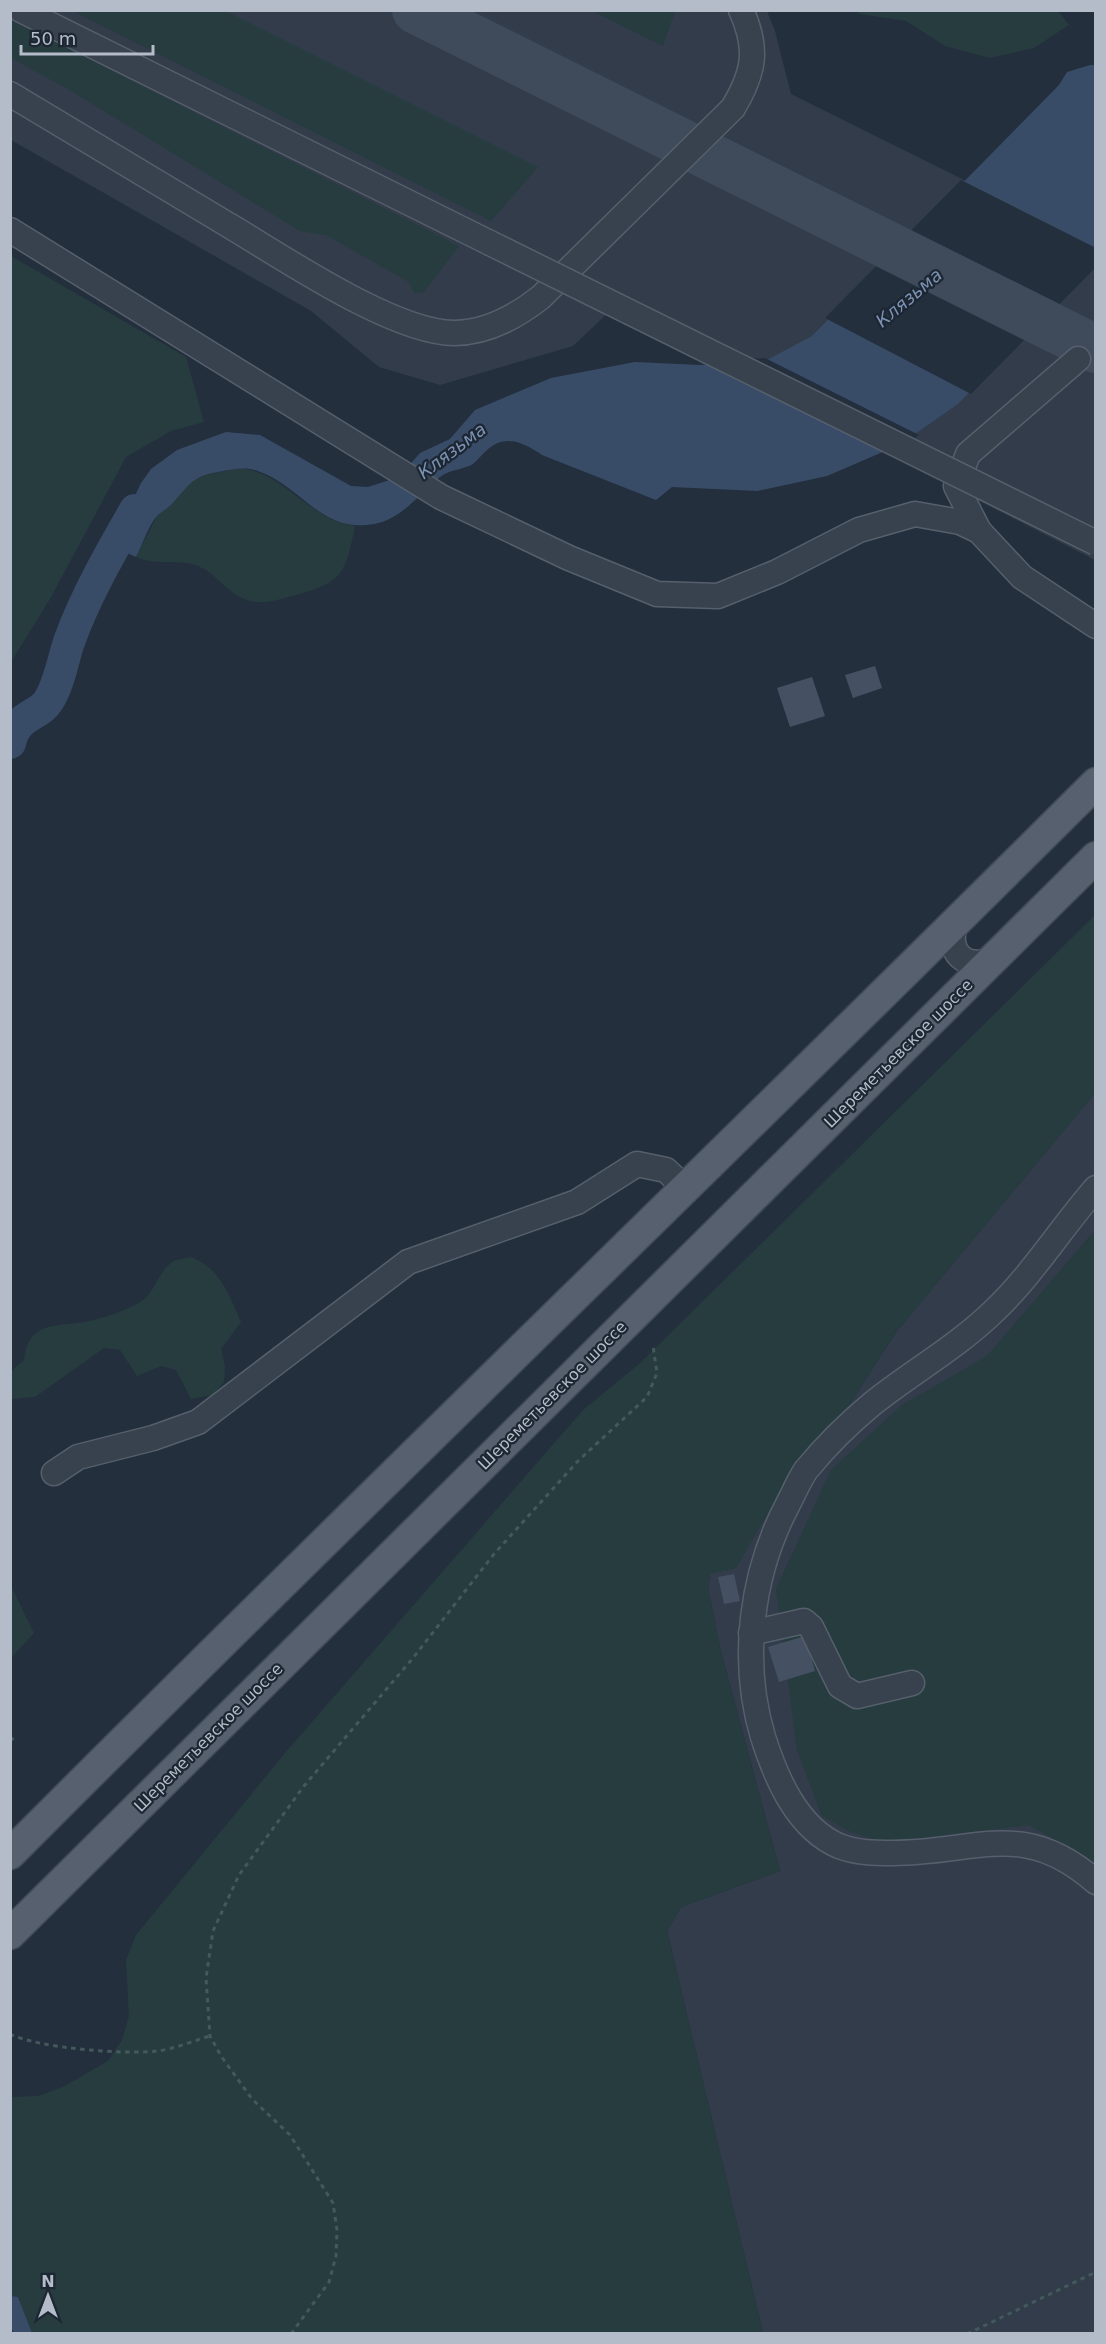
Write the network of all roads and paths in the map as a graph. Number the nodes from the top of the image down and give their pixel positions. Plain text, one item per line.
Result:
1 (21, 10) edge
2 (741, 10) edge
3 (10, 94) edge
4 (10, 230) edge
5 (1078, 359) dead end
6 (980, 531) junction
7 (1095, 543) edge
8 (1095, 626) edge
9 (1095, 783) edge
10 (1095, 857) edge
11 (958, 920) junction
12 (998, 955) junction
13 (685, 1188) junction
14 (1095, 1188) edge
15 (653, 1346) dead end
16 (54, 1473) dead end
17 (751, 1633) junction
18 (912, 1683) dead end
19 (15, 1737) dead end
20 (10, 1741) edge
21 (10, 1854) edge
22 (1095, 1882) edge
23 (10, 1934) edge
24 (10, 2034) edge
25 (210, 2036) junction
26 (1095, 2272) edge
27 (291, 2334) edge
28 (967, 2334) edge

1 - 7 street, bridge
2 - 3 street
4 - 6 street
5 - 6 street
6 - 8 street
9 - 11 main road
10 - 12 main road, Шереметьевское шоссе
11 - 12 street
11 - 13 main road
12 - 23 main road, Шереметьевское шоссе
13 - 16 street
13 - 21 main road
14 - 17 street
15 - 25 path
17 - 18 street
17 - 22 street
19 - 20 path
24 - 25 path
25 - 27 path
26 - 28 path

